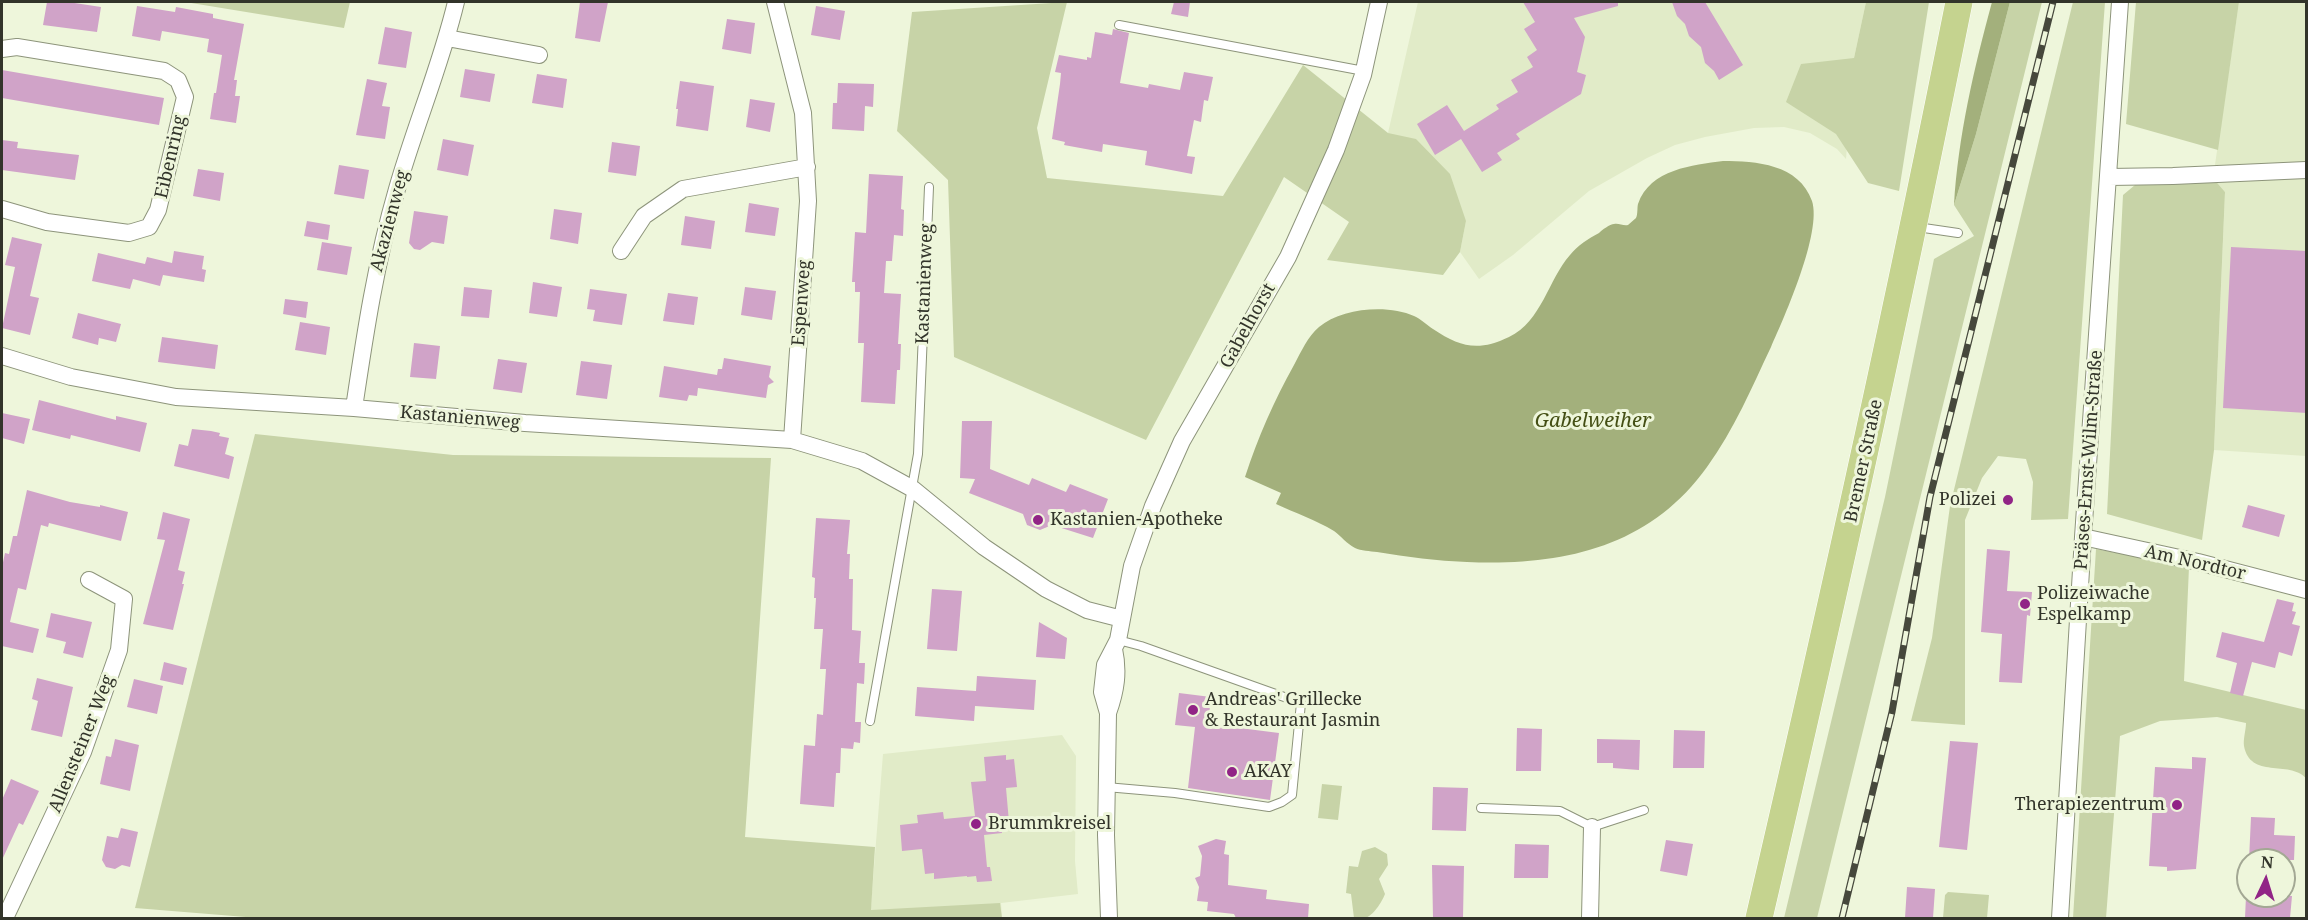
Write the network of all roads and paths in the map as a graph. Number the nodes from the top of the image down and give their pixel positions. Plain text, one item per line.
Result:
1 (456, 2) edge
2 (775, 2) edge
3 (1379, 2) edge
4 (1959, 2) edge
5 (2120, 2) edge
6 (1119, 25) dead end
7 (447, 38) junction
8 (2, 49) edge
9 (539, 55) dead end
10 (1364, 71) junction
11 (807, 167) junction
12 (2307, 170) edge
13 (2109, 177) junction
14 (929, 187) dead end
15 (2, 209) edge
16 (1914, 226) junction
17 (1958, 233) dead end
18 (621, 251) dead end
19 (2, 356) edge
20 (354, 408) junction
21 (792, 440) junction
22 (913, 489) junction
23 (2084, 537) junction
24 (89, 580) dead end
25 (2307, 590) edge
26 (1122, 619) junction
27 (1116, 645) junction
28 (870, 721) dead end
29 (1106, 787) junction
30 (1481, 808) dead end
31 (1644, 810) dead end
32 (1592, 827) junction
33 (5, 918) edge
34 (1109, 918) edge
35 (1590, 918) edge
36 (1759, 918) edge
37 (2060, 918) edge

1 - 7 street, Akazienweg
2 - 11 street, Espenweg
3 - 10 street, Gabelhorst
4 - 16 main road, Bremer Straße
5 - 13 street, Präses-Ernst-Wilm-Straße
6 - 10 lane
7 - 9 street
7 - 20 street, Akazienweg
8 - 15 street, Eibenring
10 - 26 street, Gabelhorst
11 - 18 street
11 - 21 street, Espenweg
12 - 13 street
13 - 23 street, Präses-Ernst-Wilm-Straße
14 - 22 lane, Kastanienweg
16 - 17 lane
16 - 36 main road, Bremer Straße
19 - 20 street, Kastanienweg
20 - 21 street, Kastanienweg
21 - 22 street, Kastanienweg
22 - 26 street, Kastanienweg
22 - 28 lane, Kastanienweg
23 - 25 street, Am Nordtor
23 - 37 street, Präses-Ernst-Wilm-Straße
24 - 33 street, Allensteiner Weg
26 - 27 street, Gabelhorst
27 - 29 street, Gabelhorst
27 - 29 lane
29 - 34 street, Gabelhorst
30 - 32 lane
31 - 32 lane
32 - 35 street

